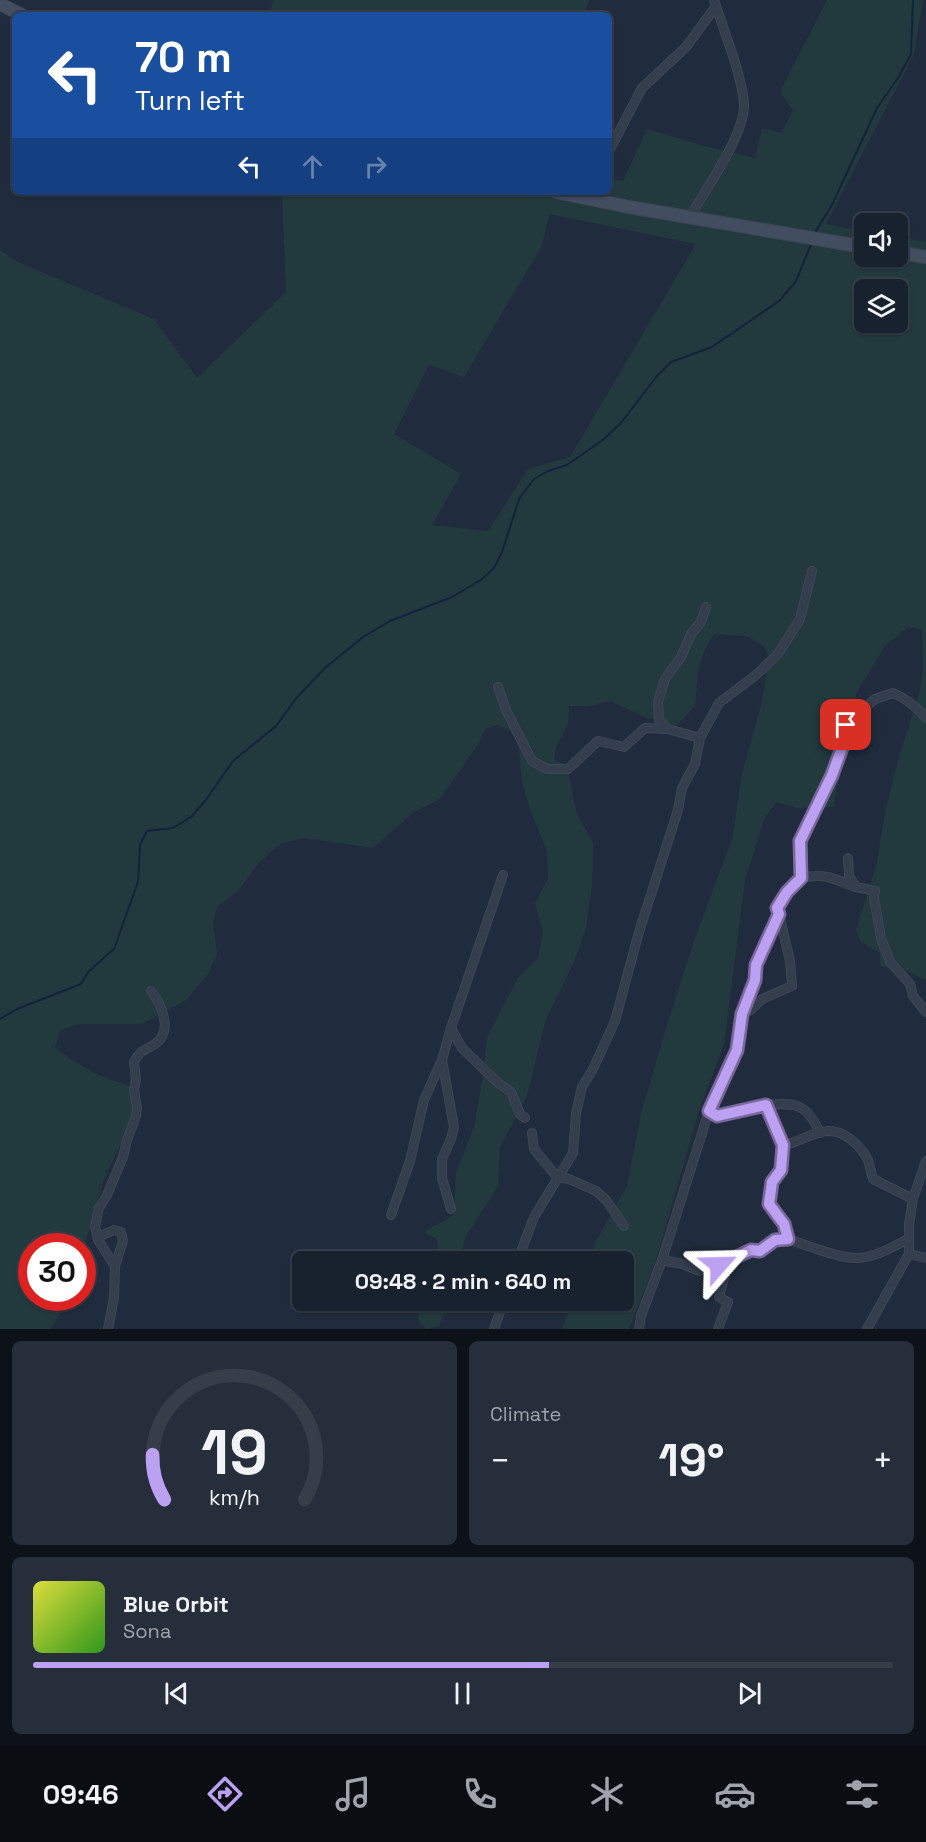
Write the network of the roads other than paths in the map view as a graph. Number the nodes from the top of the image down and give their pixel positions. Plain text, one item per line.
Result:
1 (715, 3) edge
2 (0, 4) edge
3 (16, 12) edge
4 (612, 145) edge
5 (581, 195) edge
6 (597, 197) edge
7 (689, 218) junction
8 (854, 245) edge
9 (908, 254) edge
10 (926, 257) edge
11 (812, 571) dead end
12 (706, 607) dead end
13 (498, 687) dead end
14 (926, 718) edge
15 (668, 729) junction
16 (700, 738) junction
17 (848, 858) dead end
18 (503, 875) dead end
19 (801, 878) junction
20 (856, 887) junction
21 (779, 914) junction
22 (151, 991) dead end
23 (926, 1012) edge
24 (742, 1014) junction
25 (451, 1028) junction
26 (442, 1060) junction
27 (766, 1105) junction
28 (709, 1111) junction
29 (525, 1118) dead end
30 (532, 1133) dead end
31 (820, 1133) junction
32 (783, 1145) junction
33 (926, 1161) edge
34 (557, 1176) junction
35 (913, 1199) junction
36 (451, 1209) dead end
37 (391, 1215) dead end
38 (624, 1226) dead end
39 (98, 1237) junction
40 (788, 1239) junction
41 (908, 1239) junction
42 (521, 1251) edge
43 (909, 1254) junction
44 (926, 1258) edge
45 (662, 1260) junction
46 (719, 1265) junction
47 (115, 1266) junction
48 (500, 1311) edge
49 (108, 1329) edge
50 (494, 1329) edge
51 (639, 1329) edge
52 (718, 1329) edge
53 (867, 1329) edge

1 - 4 street
1 - 7 street
2 - 3 main road
5 - 6 main road
6 - 7 main road
7 - 8 main road
9 - 10 main road
11 - 16 street
12 - 15 street
13 - 15 street
14 - 19 street
15 - 16 street
16 - 34 street
17 - 20 street
18 - 25 street
19 - 20 street
19 - 21 street
20 - 23 street
21 - 24 street
21 - 24 street
22 - 39 street
24 - 28 street
25 - 26 street
25 - 29 street
26 - 36 street
26 - 37 street
27 - 28 street
27 - 31 street
27 - 32 street
28 - 45 street
30 - 34 street
31 - 32 street
31 - 35 street
32 - 40 street
33 - 35 street
34 - 38 street
34 - 42 street
35 - 41 street
39 - 47 street
39 - 47 street
40 - 41 street
40 - 46 street
41 - 43 street
43 - 44 street
43 - 53 street
45 - 46 street
45 - 51 street
46 - 52 street
47 - 49 street
48 - 50 street

